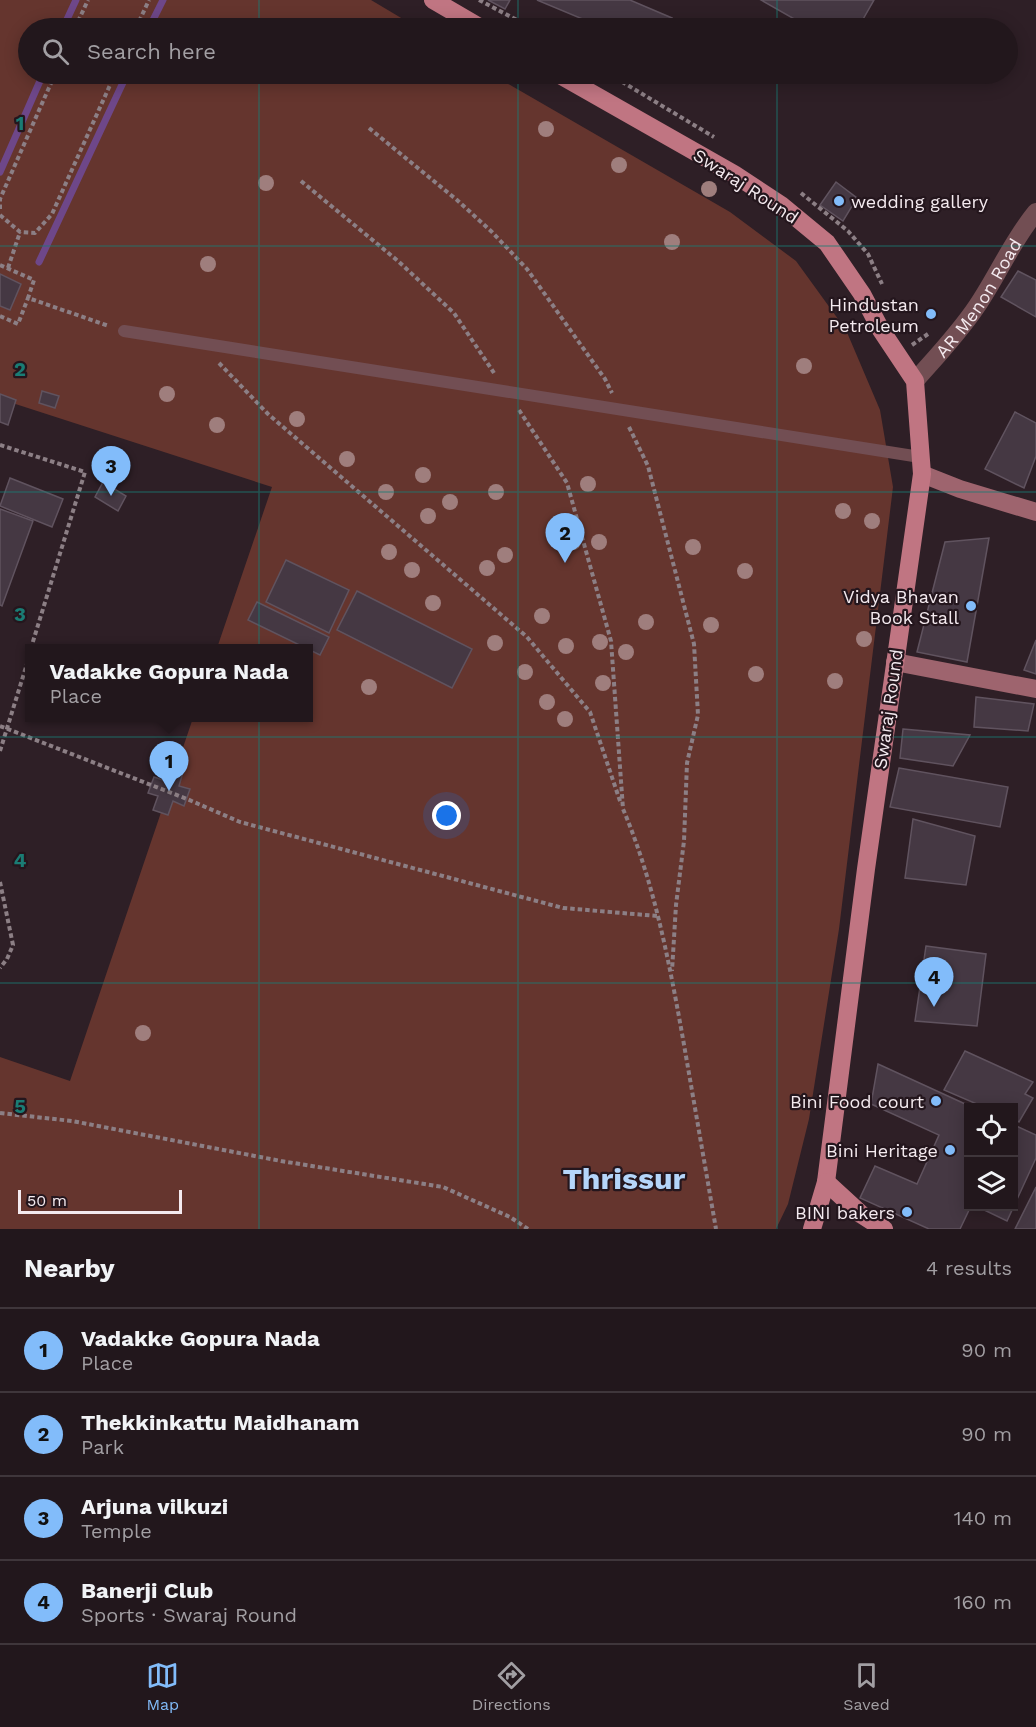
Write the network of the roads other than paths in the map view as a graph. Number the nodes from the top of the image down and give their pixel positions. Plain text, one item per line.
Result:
1 (433, 0) edge
2 (464, 18) edge
3 (576, 84) edge
4 (1036, 212) edge
5 (124, 331) road end
6 (915, 381) junction
7 (921, 466) junction
8 (1036, 512) edge
9 (895, 662) junction
10 (1036, 689) edge
11 (826, 1182) junction
12 (812, 1229) edge
13 (884, 1229) edge

1 - 2 main road
3 - 6 main road, Swaraj Round
4 - 6 street, AR Menon Road
5 - 7 lane
6 - 7 main road, Swaraj Round
7 - 8 street
7 - 9 main road, Swaraj Round
9 - 10 street
9 - 11 main road, Swaraj Round
11 - 12 main road, Swaraj Round
11 - 13 main road

